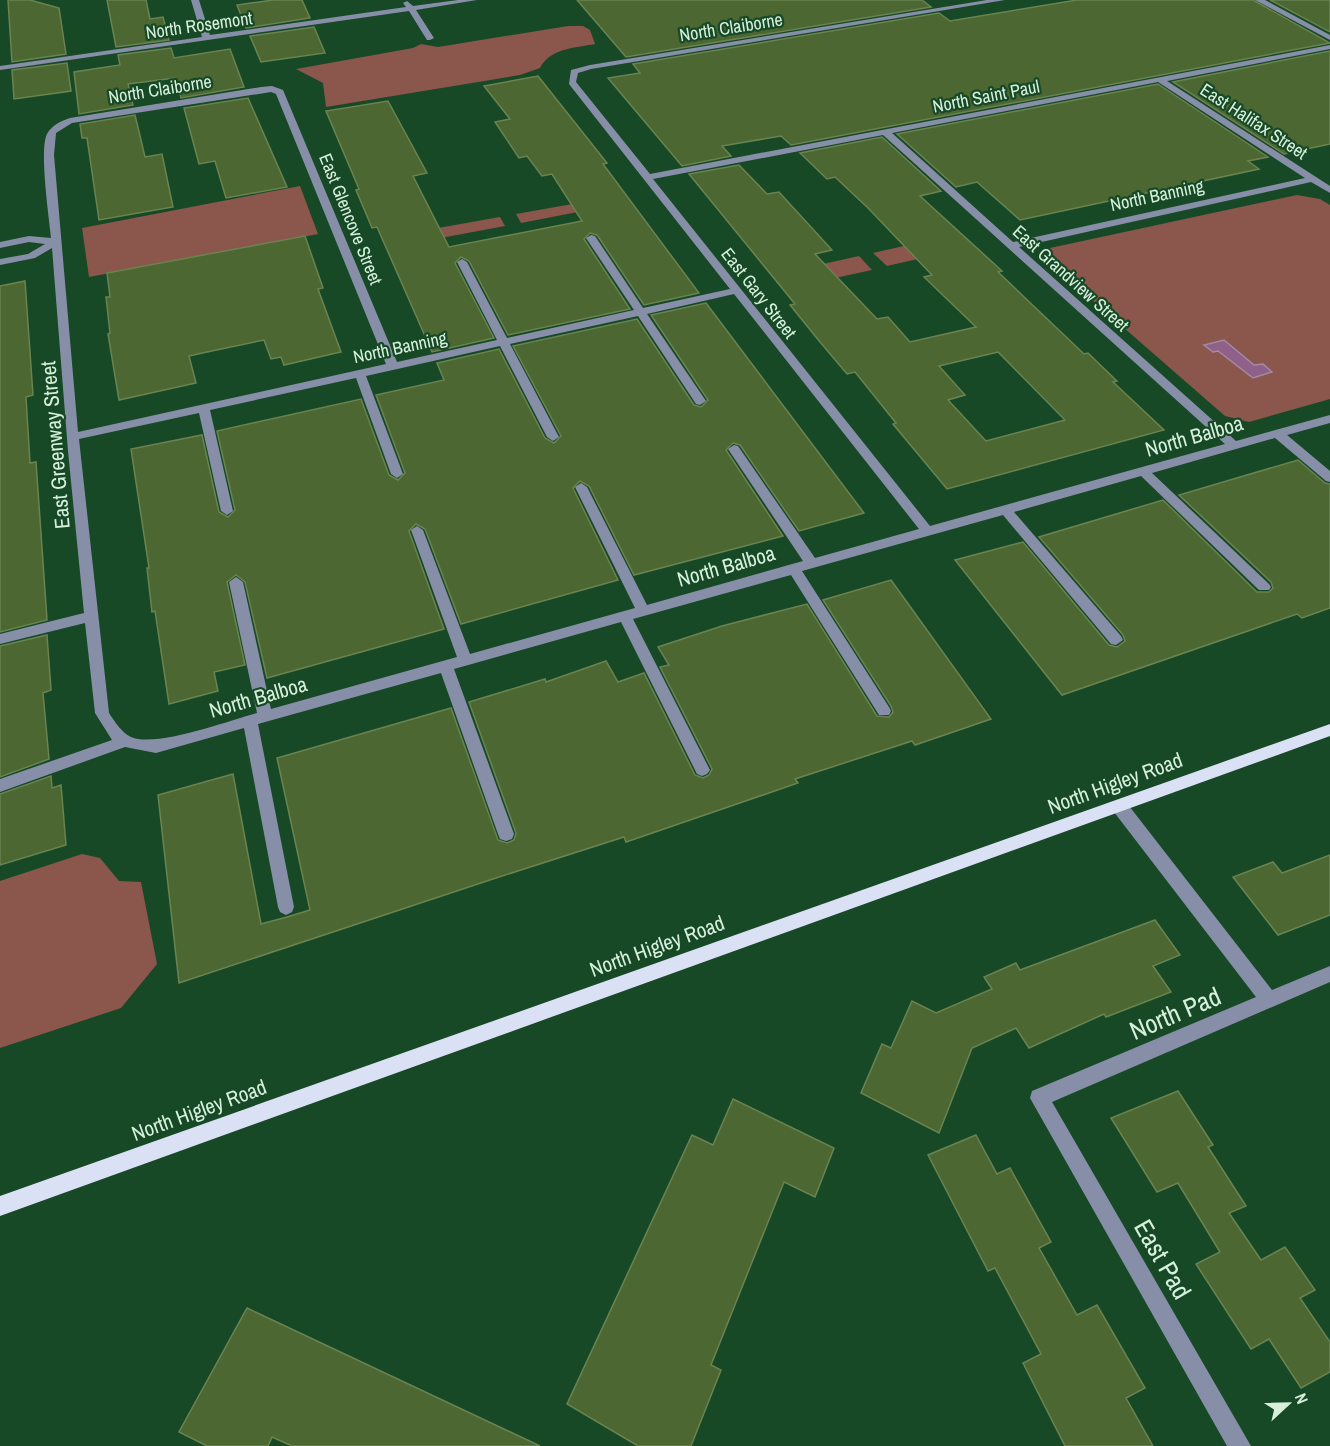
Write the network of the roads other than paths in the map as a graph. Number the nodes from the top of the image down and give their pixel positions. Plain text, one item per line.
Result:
1 (195, 0) edge
2 (406, 0) edge
3 (473, 0) edge
4 (1001, 0) edge
5 (1259, 0) edge
6 (411, 9) junction
7 (430, 38) dead end
8 (1330, 38) edge
9 (207, 39) junction
10 (1330, 47) edge
11 (0, 68) edge
12 (574, 72) joint
13 (1160, 80) junction
14 (272, 89) joint
15 (54, 128) joint
16 (885, 132) junction
17 (648, 177) junction
18 (1313, 179) junction
19 (1330, 190) edge
20 (591, 238) dead end
21 (56, 242) junction
22 (0, 245) edge
23 (1010, 246) junction
24 (0, 262) edge
25 (462, 262) dead end
26 (735, 291) junction
27 (639, 313) junction
28 (503, 343) junction
29 (393, 367) junction
30 (360, 374) junction
31 (700, 401) dead end
32 (204, 409) junction
33 (1330, 419) edge
34 (1278, 434) junction
35 (73, 437) junction
36 (553, 437) dead end
37 (1235, 447) junction
38 (734, 449) dead end
39 (1144, 472) junction
40 (396, 474) dead end
41 (1330, 478) edge
42 (581, 487) dead end
43 (1006, 510) junction
44 (228, 511) dead end
45 (417, 530) dead end
46 (927, 531) junction
47 (812, 564) junction
48 (794, 569) junction
49 (236, 582) dead end
50 (1264, 587) dead end
51 (643, 612) junction
52 (92, 616) junction
53 (625, 616) junction
54 (0, 639) edge
55 (1116, 640) dead end
56 (466, 661) junction
57 (446, 667) junction
58 (884, 711) dead end
59 (258, 719) junction
60 (1330, 730) edge
61 (128, 743) junction
62 (702, 770) dead end
63 (0, 786) edge
64 (1120, 807) junction
65 (506, 834) dead end
66 (286, 907) dead end
67 (1330, 974) edge
68 (1269, 1000) junction
69 (1040, 1098) joint
70 (0, 1206) edge
71 (1240, 1446) edge

1 - 9 street
2 - 6 street
3 - 6 street, North Rosemont
4 - 12 street, North Claiborne
5 - 8 street
6 - 7 street
6 - 9 street, North Rosemont
9 - 11 street, North Rosemont
10 - 13 street, North Saint Paul
12 - 17 street, East Gary Street
13 - 16 street, North Saint Paul
13 - 18 street, East Halifax Street
14 - 15 street, North Claiborne
14 - 29 street, East Glencove Street
15 - 21 street, East Greenway Street
16 - 17 street, North Saint Paul
16 - 23 street, East Grandview Street
17 - 26 street, East Gary Street
18 - 19 street, East Halifax Street
18 - 23 street, North Banning
20 - 27 street
21 - 22 street
21 - 24 street
21 - 35 street, East Greenway Street
23 - 37 street, East Grandview Street
25 - 28 street
26 - 27 street, North Banning
26 - 46 street, East Gary Street
27 - 28 street, North Banning
27 - 31 street
28 - 29 street, North Banning
28 - 36 street
29 - 30 street, North Banning
30 - 32 street, North Banning
30 - 40 street
32 - 35 street, North Banning
32 - 44 street
33 - 34 street, North Balboa
34 - 37 street, North Balboa
34 - 41 street
35 - 52 street, East Greenway Street
37 - 39 street, North Balboa
38 - 47 street
39 - 43 street, North Balboa
39 - 50 street
42 - 51 street
43 - 46 street, North Balboa
43 - 55 street
45 - 56 street
46 - 47 street, North Balboa
47 - 48 street, North Balboa
48 - 51 street, North Balboa
48 - 58 street
49 - 59 street
51 - 53 street, North Balboa
52 - 54 street
52 - 61 street, East Greenway Street
53 - 56 street, North Balboa
53 - 62 street
56 - 57 street, North Balboa
57 - 59 street, North Balboa
57 - 65 street
59 - 61 street, North Balboa
59 - 66 street
60 - 64 main road, North Higley Road
61 - 63 street
64 - 68 street
64 - 70 main road, North Higley Road
67 - 68 street, North Pad
68 - 69 street, North Pad
69 - 71 street, East Pad

